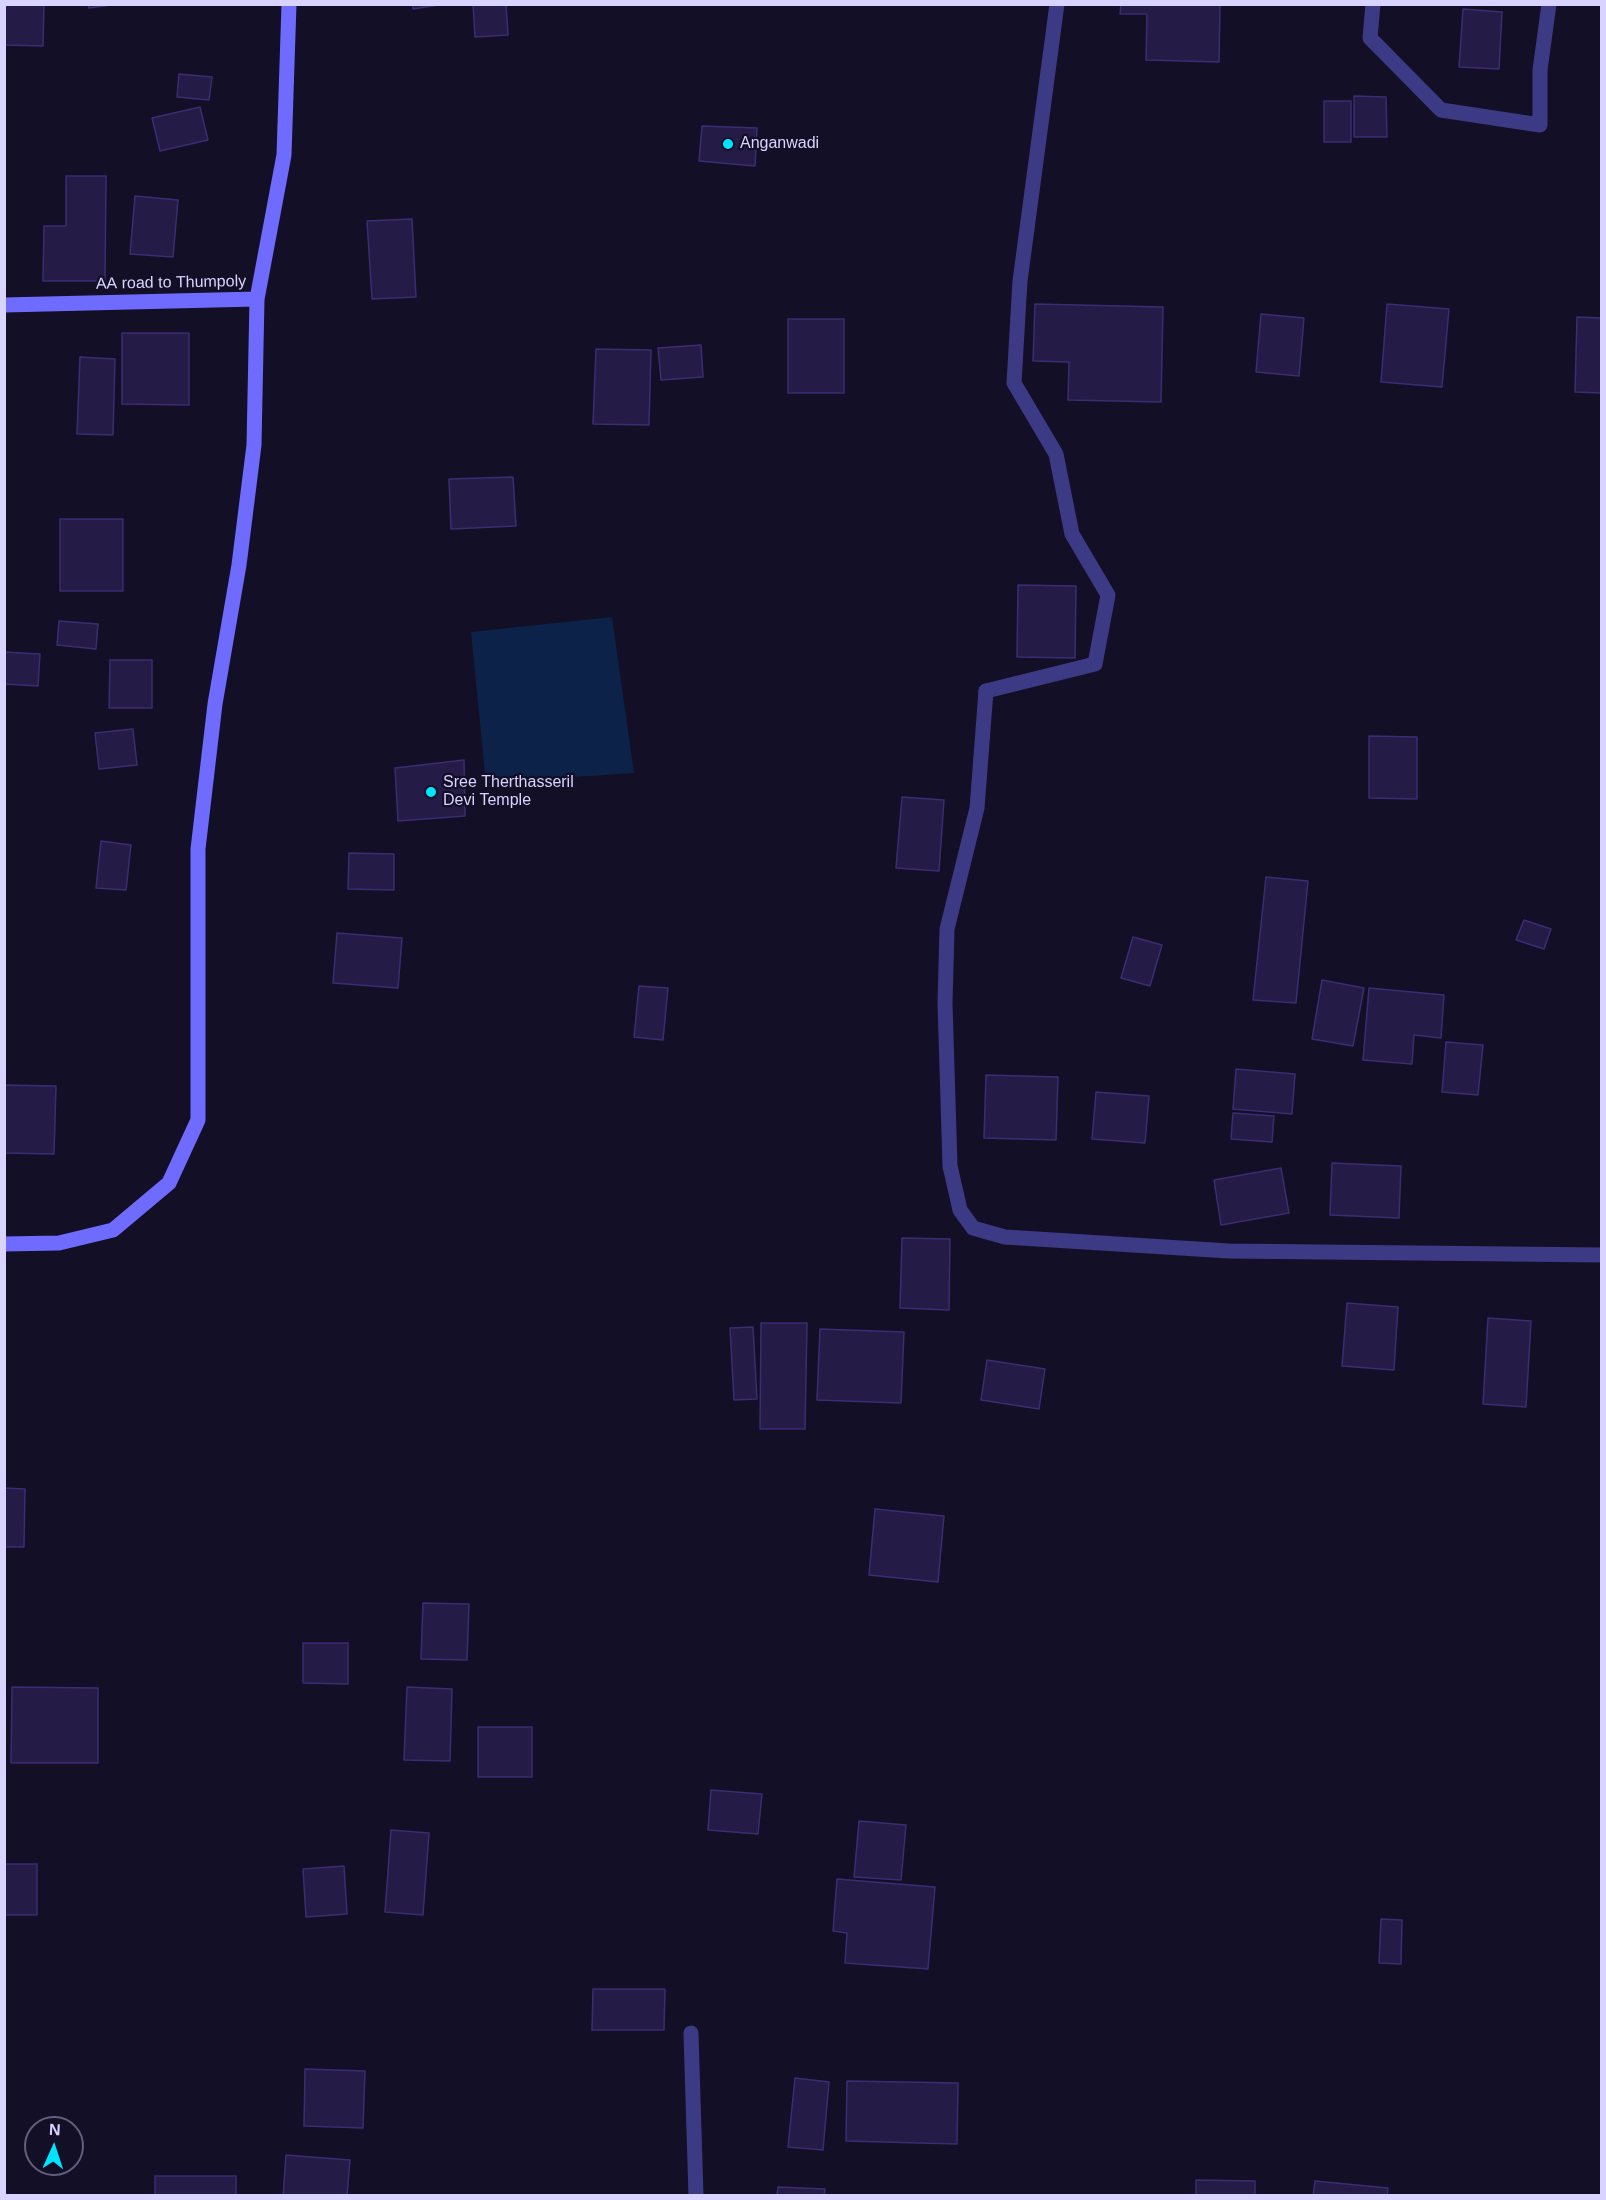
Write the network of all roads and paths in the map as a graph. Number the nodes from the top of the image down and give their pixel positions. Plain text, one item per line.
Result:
1 (289, 4) edge
2 (1057, 4) edge
3 (1373, 4) edge
4 (1549, 4) edge
5 (257, 299) junction
6 (4, 306) edge
7 (4, 1244) edge
8 (1602, 1255) edge
9 (691, 2033) dead end
10 (696, 2196) edge

1 - 5 street, AA road to Thumpoly
2 - 8 street
3 - 4 street
5 - 6 street, AA road to Thumpoly
5 - 7 street
9 - 10 street

